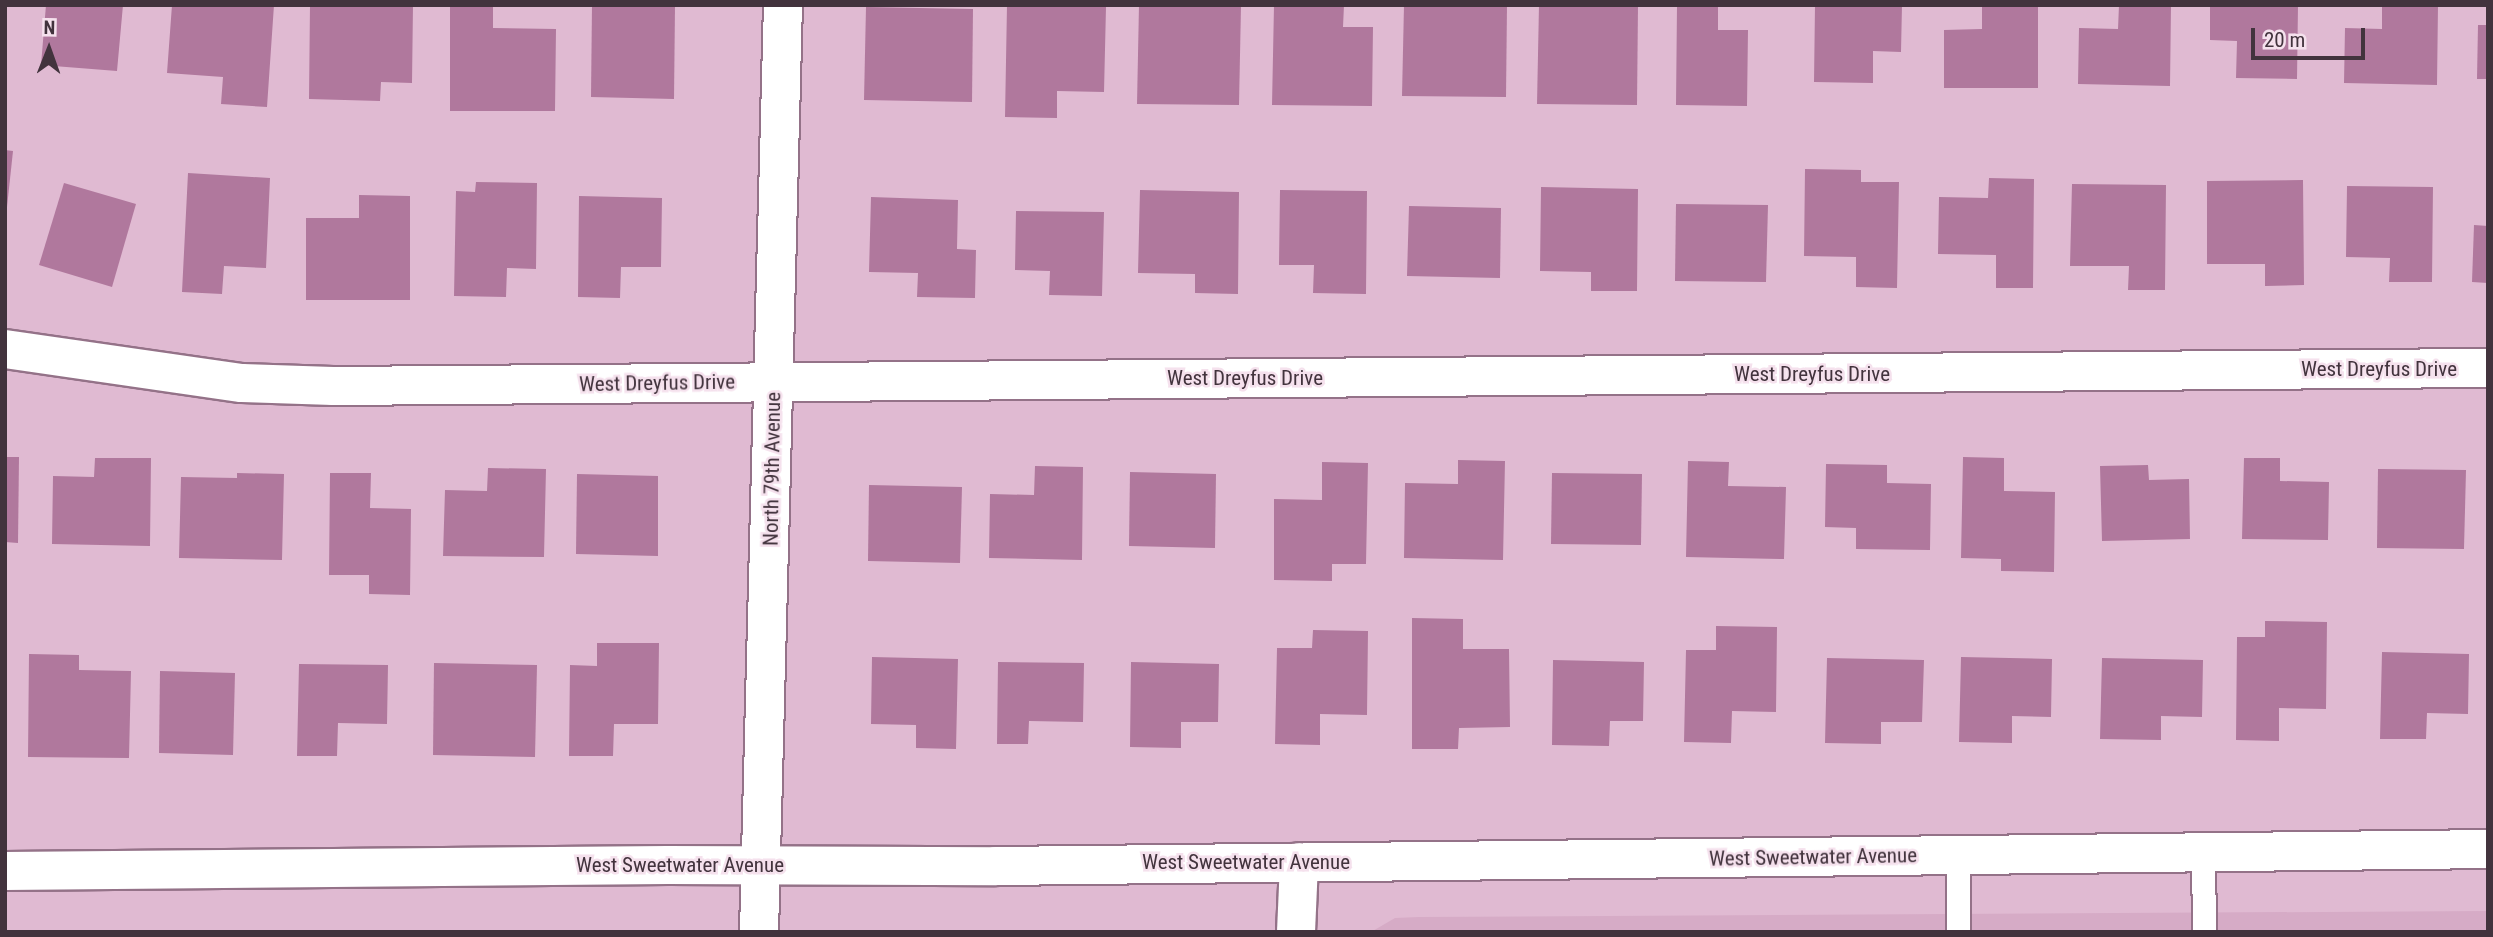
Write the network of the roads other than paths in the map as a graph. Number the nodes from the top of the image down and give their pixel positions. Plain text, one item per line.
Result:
1 (783, 5) edge
2 (5, 349) edge
3 (2488, 368) edge
4 (774, 382) junction
5 (2488, 849) edge
6 (2203, 852) junction
7 (1958, 855) junction
8 (1299, 862) junction
9 (760, 865) junction
10 (5, 871) edge
11 (759, 932) edge
12 (1296, 932) edge
13 (1958, 932) edge
14 (2204, 932) edge

1 - 4 street, North 79th Avenue
2 - 4 street, West Dreyfus Drive
3 - 4 street, West Dreyfus Drive
4 - 9 street, North 79th Avenue
5 - 6 street, West Sweetwater Avenue
6 - 7 street, West Sweetwater Avenue
6 - 14 lane
7 - 8 street, West Sweetwater Avenue
7 - 13 lane
8 - 9 street, West Sweetwater Avenue
8 - 12 street
9 - 10 street, West Sweetwater Avenue
9 - 11 street, North 79th Avenue

